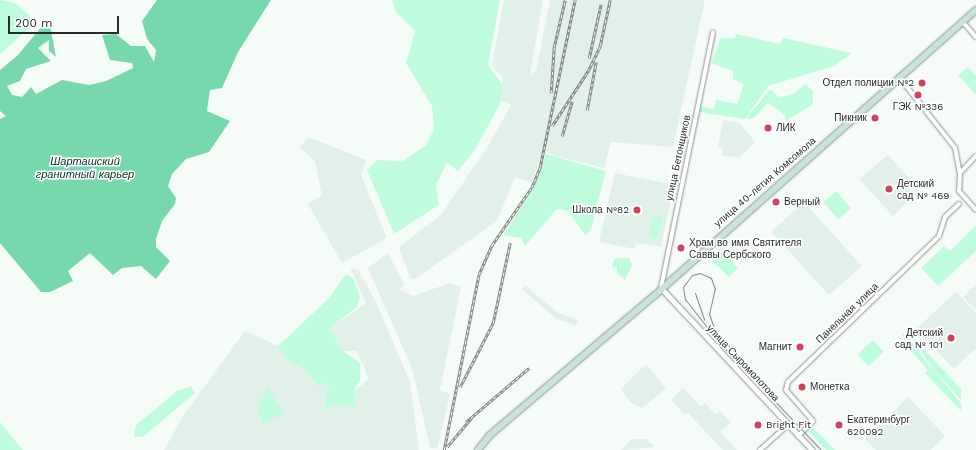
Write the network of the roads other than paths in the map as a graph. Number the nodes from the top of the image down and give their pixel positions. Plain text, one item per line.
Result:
1 (976, 10) edge
2 (962, 21) junction
3 (712, 32) dead end
4 (976, 37) edge
5 (899, 77) junction
6 (976, 156) edge
7 (960, 173) junction
8 (959, 204) dead end
9 (976, 210) edge
10 (661, 288) junction
11 (788, 425) junction
12 (798, 436) junction
13 (478, 450) edge
14 (760, 450) edge
15 (812, 450) edge

1 - 2 main road, улица 40-летия Комсомола
2 - 4 street
2 - 5 main road, улица 40-летия Комсомола
3 - 10 street, улица Бетонщиков
5 - 7 street
5 - 10 main road, улица 40-летия Комсомола
6 - 7 street
7 - 9 street
8 - 12 street, Панельная улица
10 - 11 street, улица Сыромолотова
10 - 13 main road, улица 40-летия Комсомола
11 - 12 street, улица Сыромолотова
11 - 14 street
12 - 15 street, улица Сыромолотова

